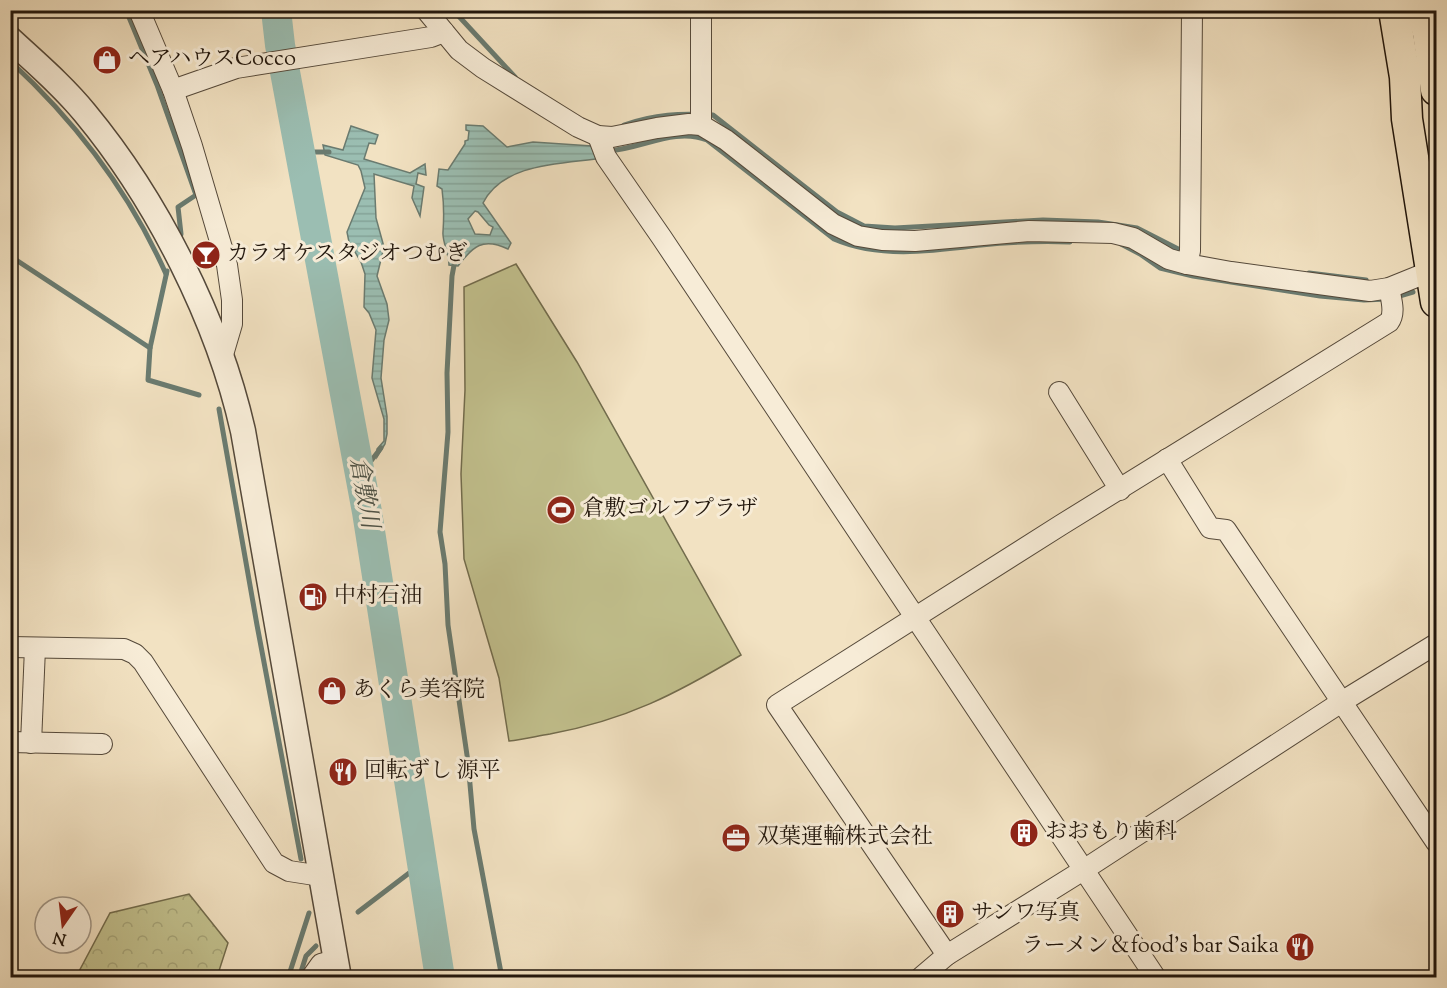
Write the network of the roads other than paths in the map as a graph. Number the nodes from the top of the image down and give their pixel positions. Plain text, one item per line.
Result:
1 (140, 10) edge
2 (426, 10) edge
3 (701, 10) edge
4 (1192, 10) edge
5 (1394, 10) edge
6 (1422, 10) edge
7 (444, 32) junction
8 (10, 39) edge
9 (173, 90) junction
10 (1437, 90) edge
11 (701, 117) junction
12 (602, 148) junction
13 (1188, 258) junction
14 (1434, 270) edge
15 (1390, 295) junction
16 (1437, 302) edge
17 (222, 357) junction
18 (1059, 392) dead end
19 (1167, 459) junction
20 (1120, 490) junction
21 (915, 618) junction
22 (1437, 644) edge
23 (10, 647) edge
24 (35, 648) junction
25 (1343, 701) junction
26 (10, 742) edge
27 (31, 743) junction
28 (102, 744) dead end
29 (1437, 842) edge
30 (1085, 868) junction
31 (321, 876) junction
32 (947, 955) junction
33 (337, 969) edge
34 (311, 978) edge
35 (920, 978) edge
36 (1156, 978) edge

1 - 9 street
2 - 7 street
3 - 11 street
4 - 13 street
5 - 14 main road
6 - 10 main road
7 - 9 street
7 - 12 street
8 - 17 street
9 - 17 street
11 - 12 street
11 - 13 street
12 - 21 street
13 - 15 street
14 - 15 street
14 - 16 main road
15 - 19 street
17 - 31 street
18 - 20 street
19 - 20 street
19 - 25 street
20 - 21 street
21 - 30 street
21 - 32 street
22 - 25 street
23 - 24 street
24 - 27 street
24 - 31 street
25 - 29 street
25 - 30 street
26 - 27 street
27 - 28 street
30 - 32 street
30 - 36 street
31 - 33 street
32 - 35 street
33 - 34 street

